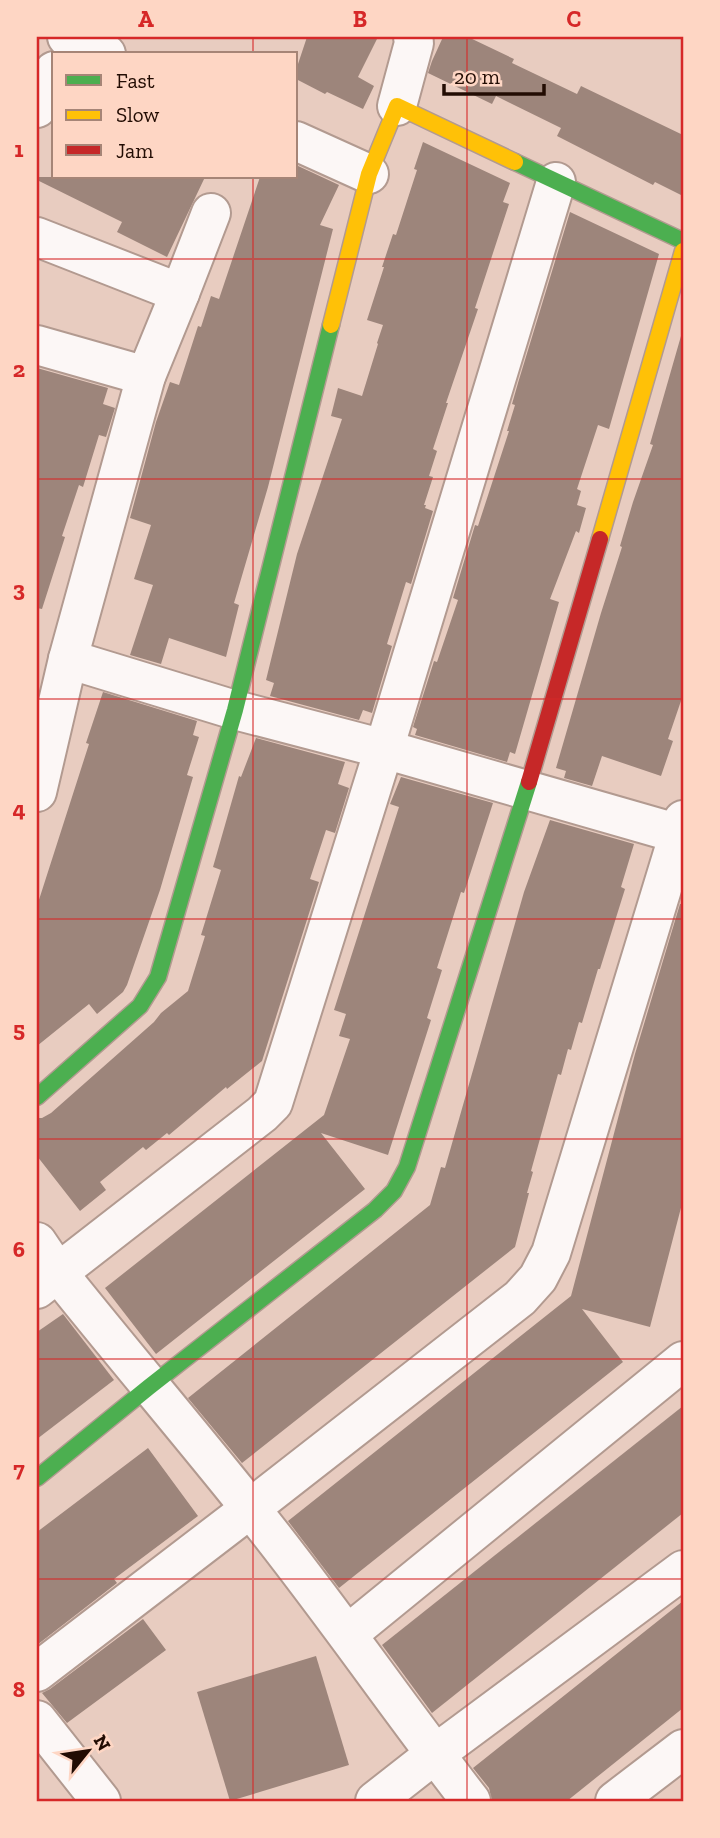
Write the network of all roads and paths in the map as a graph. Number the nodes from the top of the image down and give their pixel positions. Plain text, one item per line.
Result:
1 (413, 37) edge
2 (65, 47) edge
3 (94, 52) edge
4 (52, 75) edge
5 (397, 106) junction
6 (37, 108) edge
7 (298, 142) edge
8 (369, 174) junction
9 (556, 181) junction
10 (211, 213) dead end
11 (37, 237) edge
12 (683, 241) edge
13 (683, 251) edge
14 (180, 293) junction
15 (37, 345) edge
16 (146, 376) junction
17 (68, 659) junction
18 (236, 710) junction
19 (384, 749) junction
20 (527, 790) junction
21 (37, 792) edge
22 (682, 830) edge
23 (37, 1097) edge
24 (37, 1242) edge
25 (47, 1281) edge
26 (683, 1361) edge
27 (149, 1387) junction
28 (37, 1478) edge
29 (251, 1508) junction
30 (683, 1570) edge
31 (348, 1634) junction
32 (37, 1672) edge
33 (37, 1720) edge
34 (683, 1749) edge
35 (435, 1754) junction
36 (101, 1801) edge
37 (375, 1801) edge
38 (471, 1801) edge
39 (615, 1801) edge

1 - 5 street
2 - 3 street
4 - 6 street
5 - 8 street
5 - 9 street
7 - 8 street
8 - 18 street
9 - 12 street
9 - 19 street
10 - 14 street
11 - 14 street
13 - 20 street
14 - 16 street
15 - 16 street
16 - 17 street
17 - 18 street
17 - 21 street
18 - 19 street
18 - 23 street
19 - 20 street
19 - 25 street
20 - 22 street
20 - 27 street
22 - 29 street
24 - 25 street
25 - 27 street
26 - 31 street
27 - 28 street
27 - 29 street
29 - 31 street
29 - 32 street
30 - 35 street
31 - 35 street
33 - 36 street
34 - 39 street
35 - 37 street
35 - 38 street

